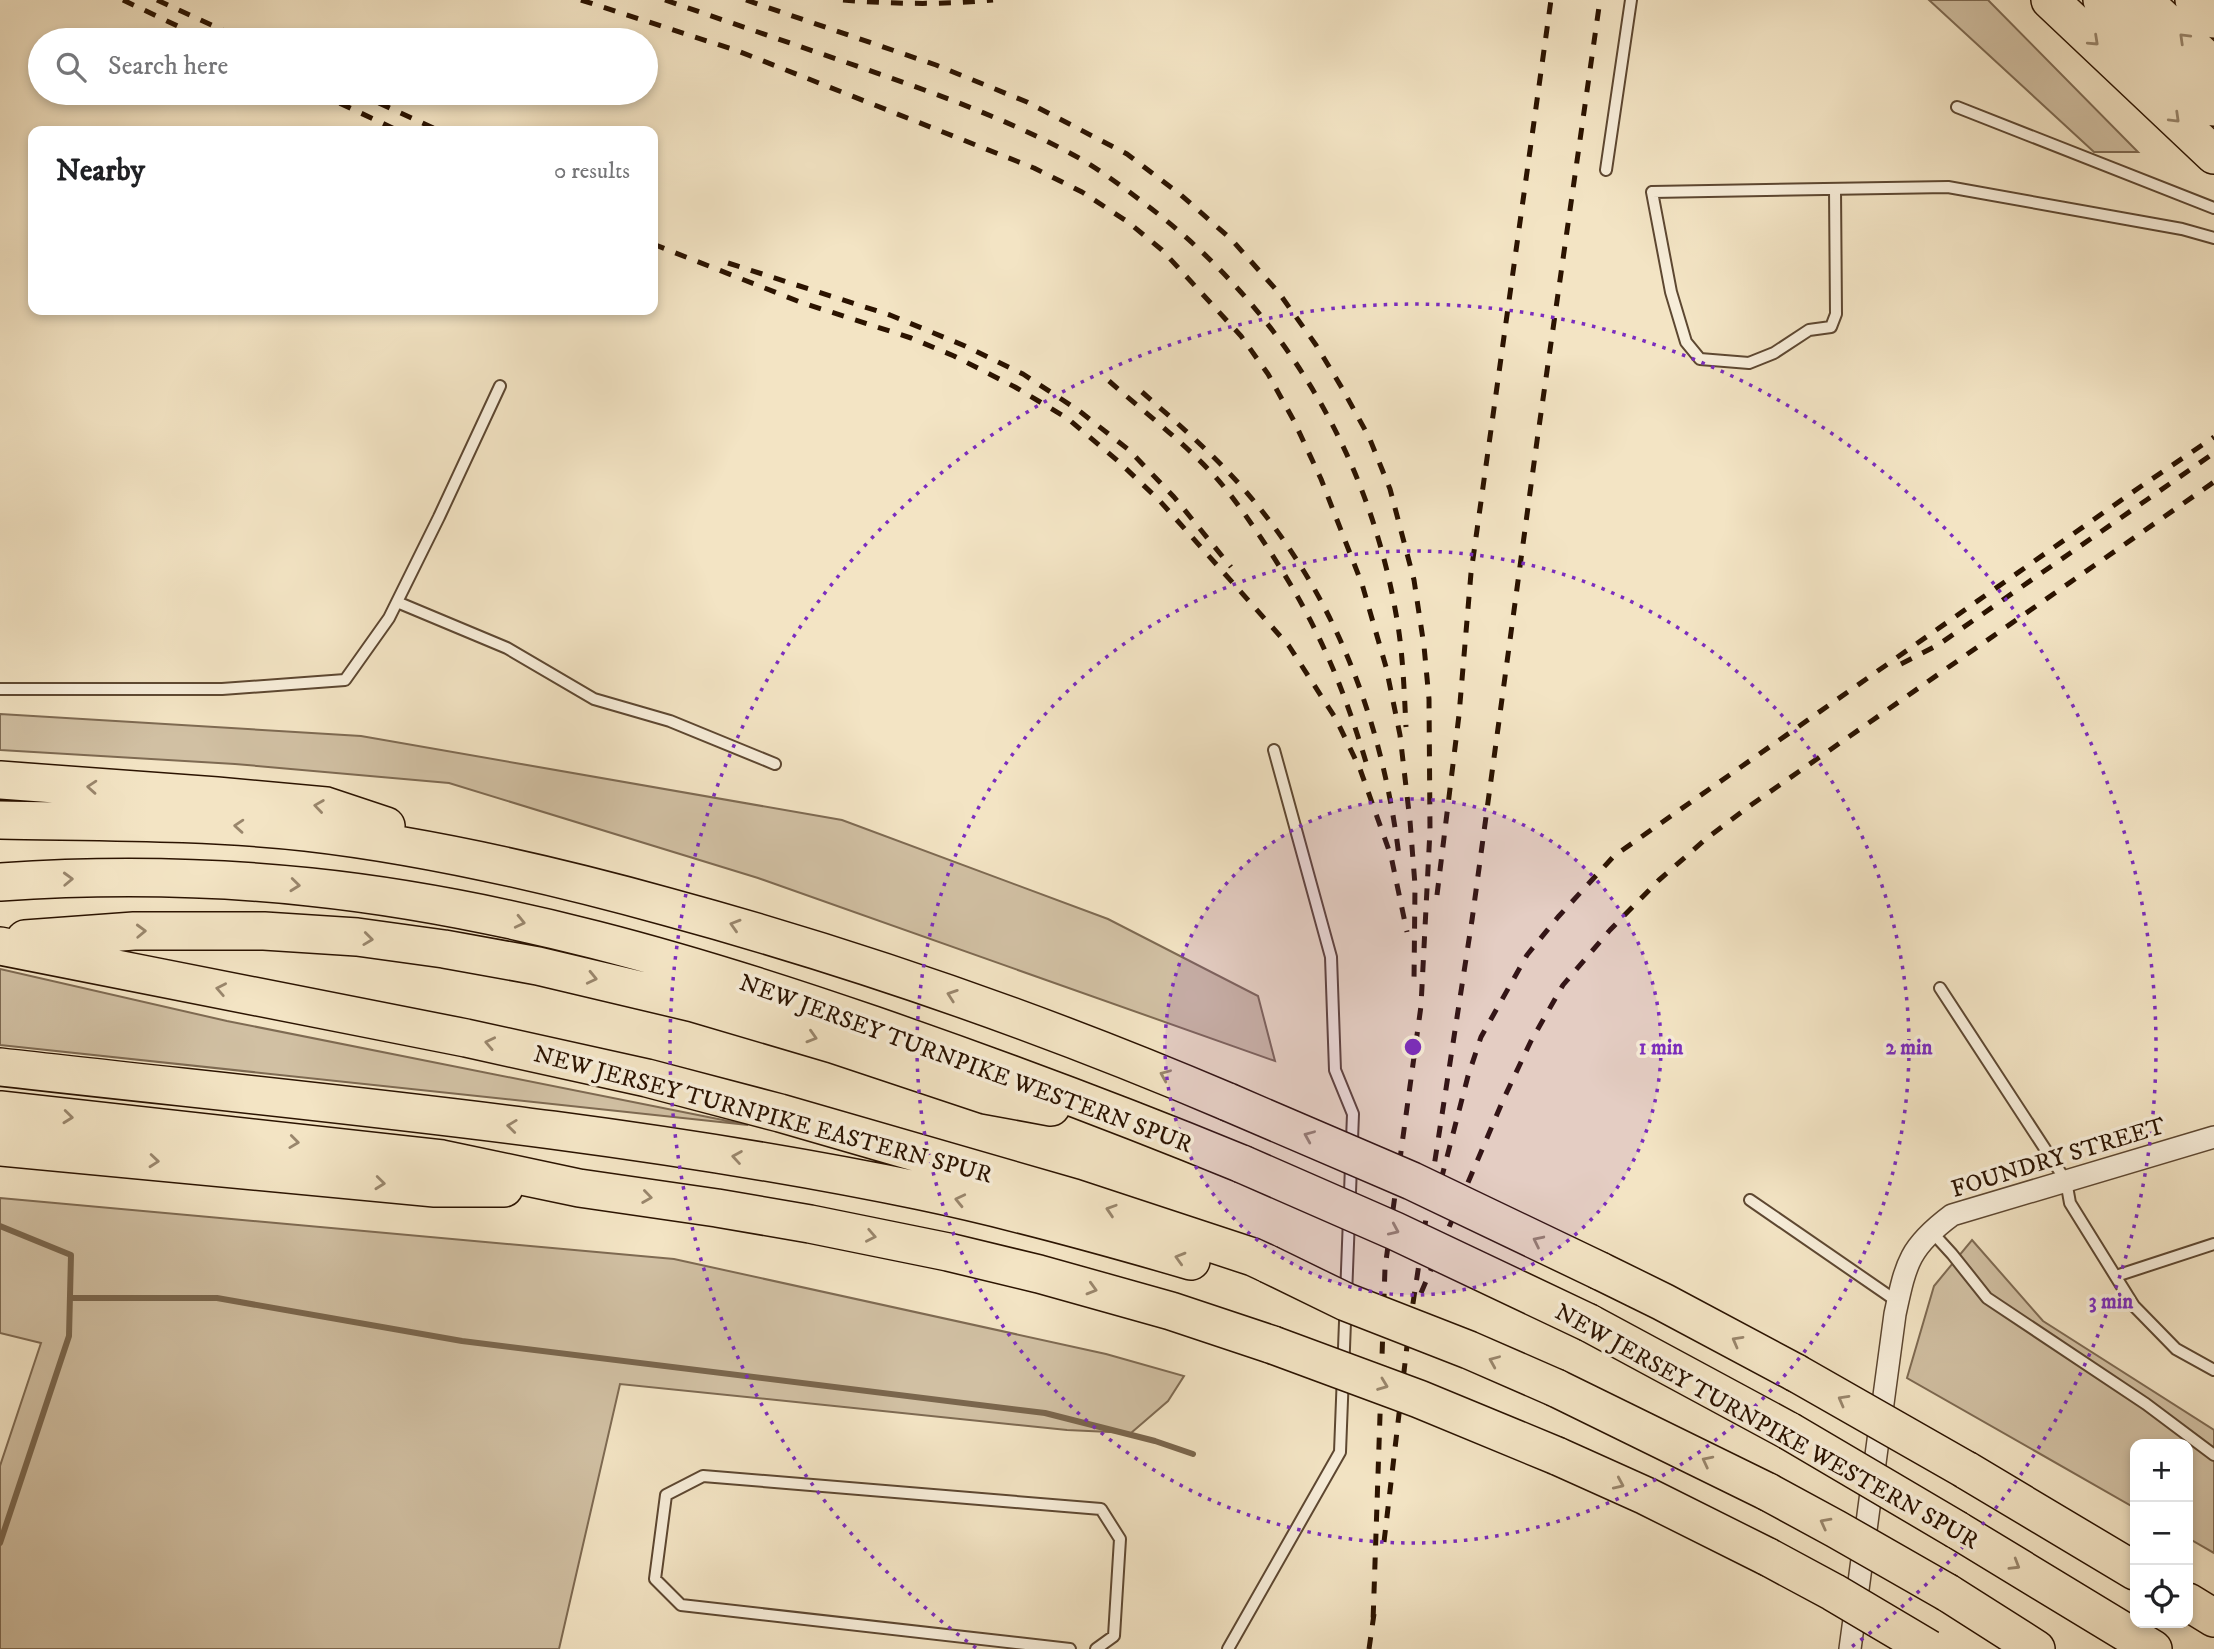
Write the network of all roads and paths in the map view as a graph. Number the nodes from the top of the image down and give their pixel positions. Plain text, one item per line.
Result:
1 (1631, 0) edge
2 (2050, 0) edge
3 (2102, 0) edge
4 (2194, 0) edge
5 (2148, 5) edge
6 (2214, 19) edge
7 (2214, 67) edge
8 (2148, 68) junction
9 (1957, 107) dead end
10 (2214, 107) edge
11 (2214, 155) edge
12 (1606, 170) dead end
13 (1835, 189) junction
14 (2214, 208) edge
15 (2214, 238) edge
16 (500, 386) dead end
17 (397, 602) junction
18 (0, 689) edge
19 (1274, 750) dead end
20 (775, 764) dead end
21 (0, 780) edge
22 (0, 820) edge
23 (500, 864) junction
24 (0, 882) edge
25 (0, 944) edge
26 (1940, 988) dead end
27 (0, 1067) edge
28 (0, 1110) edge
29 (1147, 1126) junction
30 (2214, 1137) edge
31 (0, 1147) edge
32 (2066, 1181) junction
33 (579, 1188) junction
34 (1750, 1200) dead end
35 (1931, 1231) junction
36 (2214, 1244) edge
37 (1269, 1274) junction
38 (2116, 1276) junction
39 (1898, 1303) junction
40 (2214, 1370) edge
41 (2214, 1455) edge
42 (2011, 1497) junction
43 (2130, 1544) edge
44 (2130, 1568) edge
45 (2193, 1577) edge
46 (2214, 1589) edge
47 (2193, 1605) edge
48 (2214, 1618) edge
49 (1069, 1649) edge
50 (1096, 1649) edge
51 (1228, 1649) edge
52 (1850, 1649) edge
53 (1929, 1649) edge
54 (2036, 1649) edge
55 (2152, 1649) edge

1 - 12 lane
2 -> 8 highway
3 - 8 highway
4 - 6 highway
7 -> 5 highway
8 - 10 highway
8 -> 11 highway
9 - 14 lane
13 - 13 lane
13 - 15 lane
16 - 17 lane
17 - 18 lane
17 - 20 lane
19 - 51 lane
23 -> 21 highway
23 -> 22 highway
42 -> 23 highway, bridge
24 -> 29 highway, NEW JERSEY TURNPIKE WESTERN SPUR
25 -> 29 highway
37 -> 25 highway, NEW JERSEY TURNPIKE EASTERN SPUR
26 - 32 lane
37 -> 27 highway, NEW JERSEY TURNPIKE EASTERN SPUR
28 -> 33 highway
29 -> 55 highway, NEW JERSEY TURNPIKE WESTERN SPUR, bridge
30 - 32 street, FOUNDRY STREET
31 -> 33 highway
32 - 35 street, FOUNDRY STREET
32 - 38 lane
33 -> 53 highway, bridge
34 - 39 lane
35 - 39 street, FOUNDRY STREET
35 - 41 lane
36 - 38 lane
54 -> 37 highway, NEW JERSEY TURNPIKE EASTERN SPUR, bridge
38 - 40 lane
39 - 52 street, FOUNDRY STREET
42 - 43 highway
42 - 44 highway
45 - 46 highway
47 - 48 highway
49 - 50 lane

